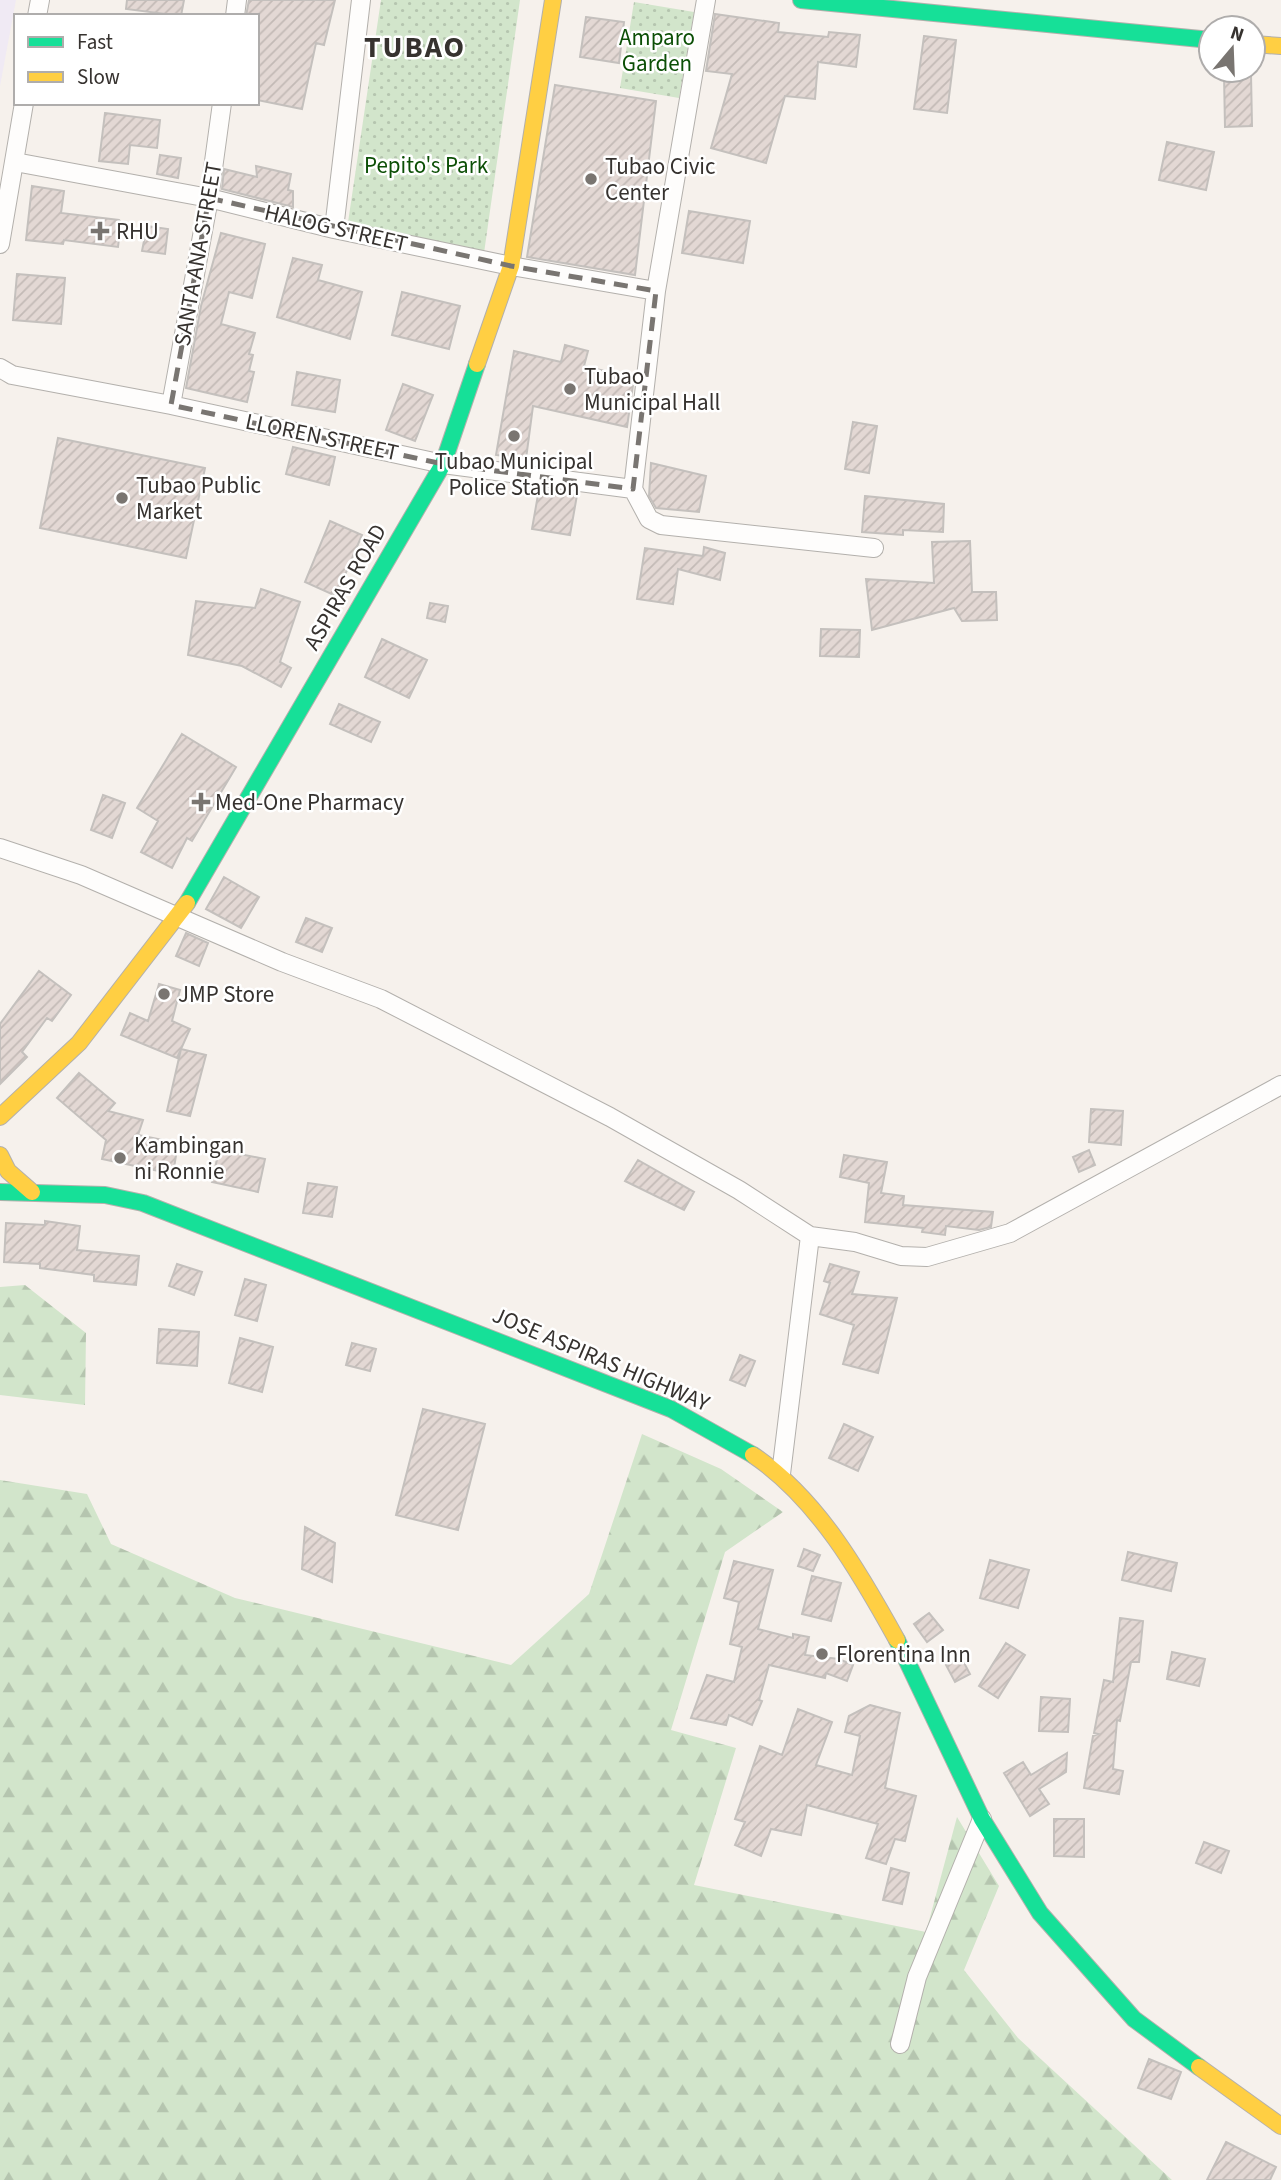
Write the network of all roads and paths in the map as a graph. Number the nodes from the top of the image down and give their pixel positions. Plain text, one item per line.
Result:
1 (361, 0) edge
2 (553, 0) edge
3 (706, 0) edge
4 (801, 0) edge
5 (1197, 39) edge
6 (24, 105) edge
7 (222, 105) edge
8 (15, 162) junction
9 (209, 198) junction
10 (334, 229) junction
11 (0, 244) edge
12 (511, 266) junction
13 (656, 292) junction
14 (6, 372) edge
15 (171, 405) junction
16 (443, 464) junction
17 (634, 489) junction
18 (874, 548) dead end
19 (0, 848) edge
20 (179, 916) junction
21 (1281, 1085) edge
22 (1, 1121) edge
23 (0, 1155) edge
24 (0, 1192) edge
25 (32, 1192) junction
26 (810, 1236) junction
27 (781, 1474) junction
28 (982, 1819) junction
29 (900, 2044) dead end
30 (1281, 2126) edge

1 - 10 street
2 - 12 main road, ASPIRAS ROAD
3 - 13 street
4 - 5 main road
6 - 8 street
7 - 9 street, SANTA ANA STREET
8 - 9 street, HALOG STREET
8 - 11 street
9 - 10 street, HALOG STREET
9 - 15 street, SANTA ANA STREET
10 - 12 street, HALOG STREET
12 - 13 street, HALOG STREET
12 - 16 main road, ASPIRAS ROAD
13 - 17 street
14 - 15 street, LLOREN STREET
15 - 16 street, LLOREN STREET
16 - 17 street, LLOREN STREET
16 - 20 main road, ASPIRAS ROAD
17 - 18 street
19 - 20 street
20 - 22 main road, ASPIRAS ROAD
20 - 26 street
21 - 26 street
23 - 25 main road
24 - 25 main road, JOSE ASPIRAS HIGHWAY
25 - 27 main road, JOSE ASPIRAS HIGHWAY
26 - 27 street
27 - 28 main road, JOSE ASPIRAS HIGHWAY
28 - 29 street
28 - 30 main road, JOSE ASPIRAS HIGHWAY

